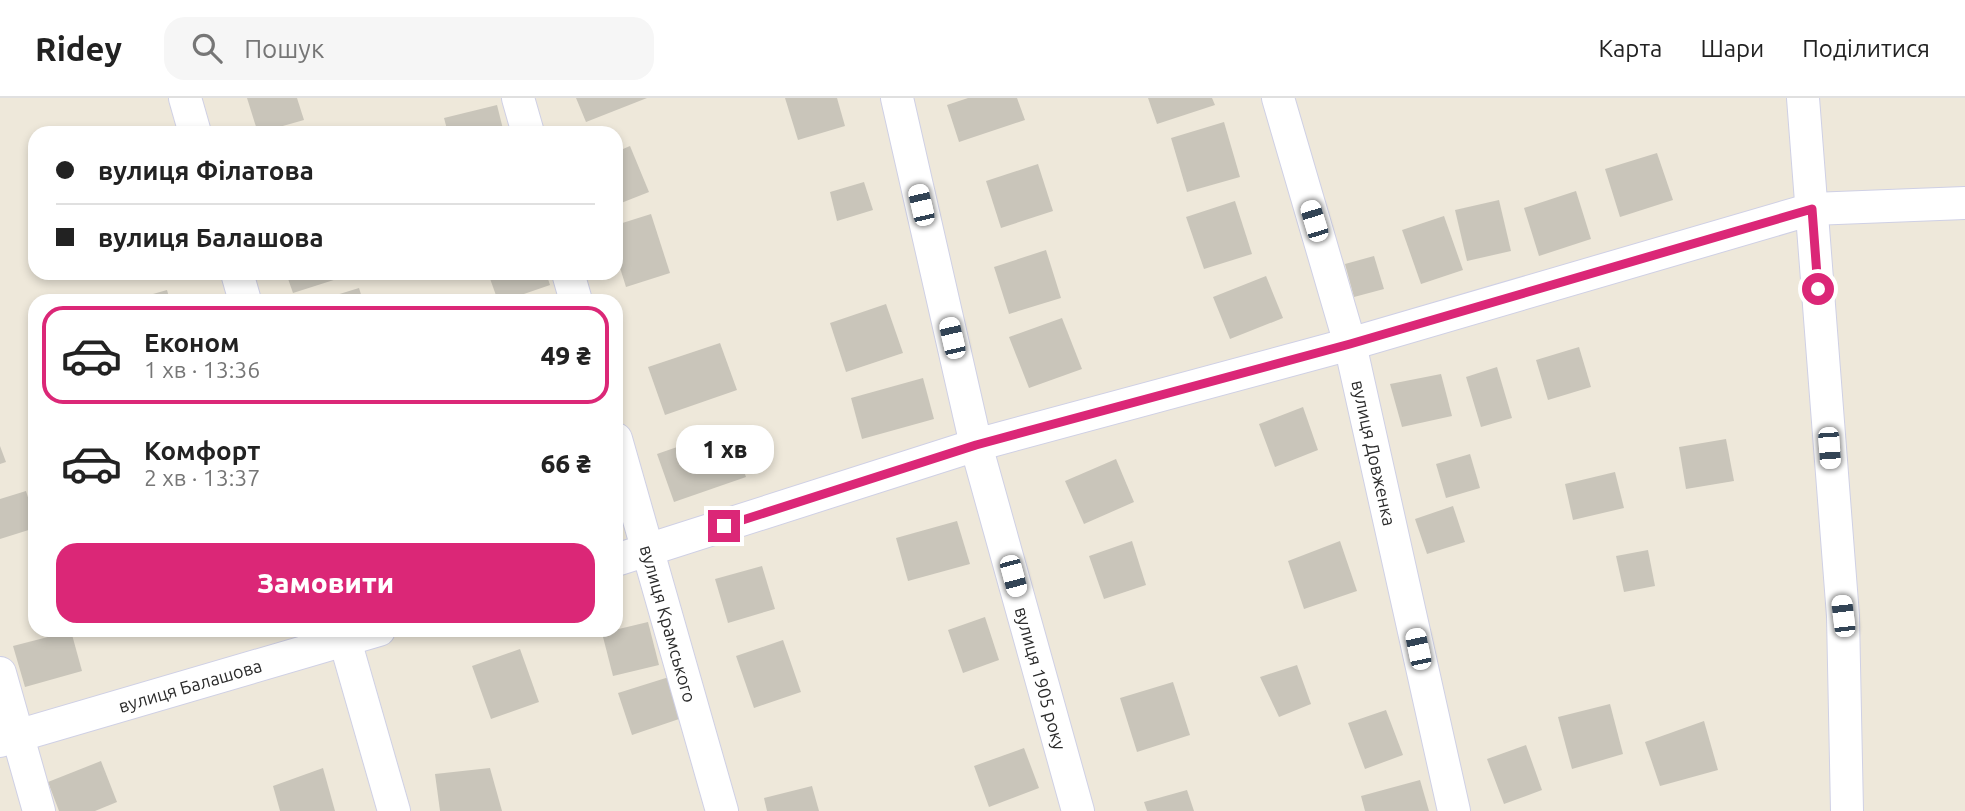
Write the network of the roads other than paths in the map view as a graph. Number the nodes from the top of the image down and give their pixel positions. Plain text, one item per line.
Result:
1 (185, 98) edge
2 (518, 98) edge
3 (897, 98) edge
4 (1278, 98) edge
5 (1803, 98) edge
6 (193, 126) edge
7 (526, 126) edge
8 (1965, 203) edge
9 (1812, 209) junction
10 (1350, 344) junction
11 (976, 445) junction
12 (623, 464) edge
13 (648, 551) junction
14 (623, 558) edge
15 (337, 637) edge
16 (345, 637) edge
17 (0, 673) edge
18 (9, 738) edge
19 (39, 811) edge
20 (394, 811) edge
21 (722, 811) edge
22 (1078, 811) edge
23 (1454, 811) edge
24 (1847, 811) edge

1 - 6 street
2 - 7 street
3 - 11 street, вулиця 1905 року
4 - 10 street, вулиця Довженка
5 - 9 street
8 - 9 street
9 - 10 street
9 - 24 street
10 - 11 street
10 - 23 street, вулиця Довженка
11 - 13 street
11 - 22 street, вулиця 1905 року
12 - 13 street, вулиця Крамського
13 - 14 street
13 - 21 street, вулиця Крамського
15 - 18 street, вулиця Балашова
16 - 20 street
17 - 18 street
18 - 19 street

